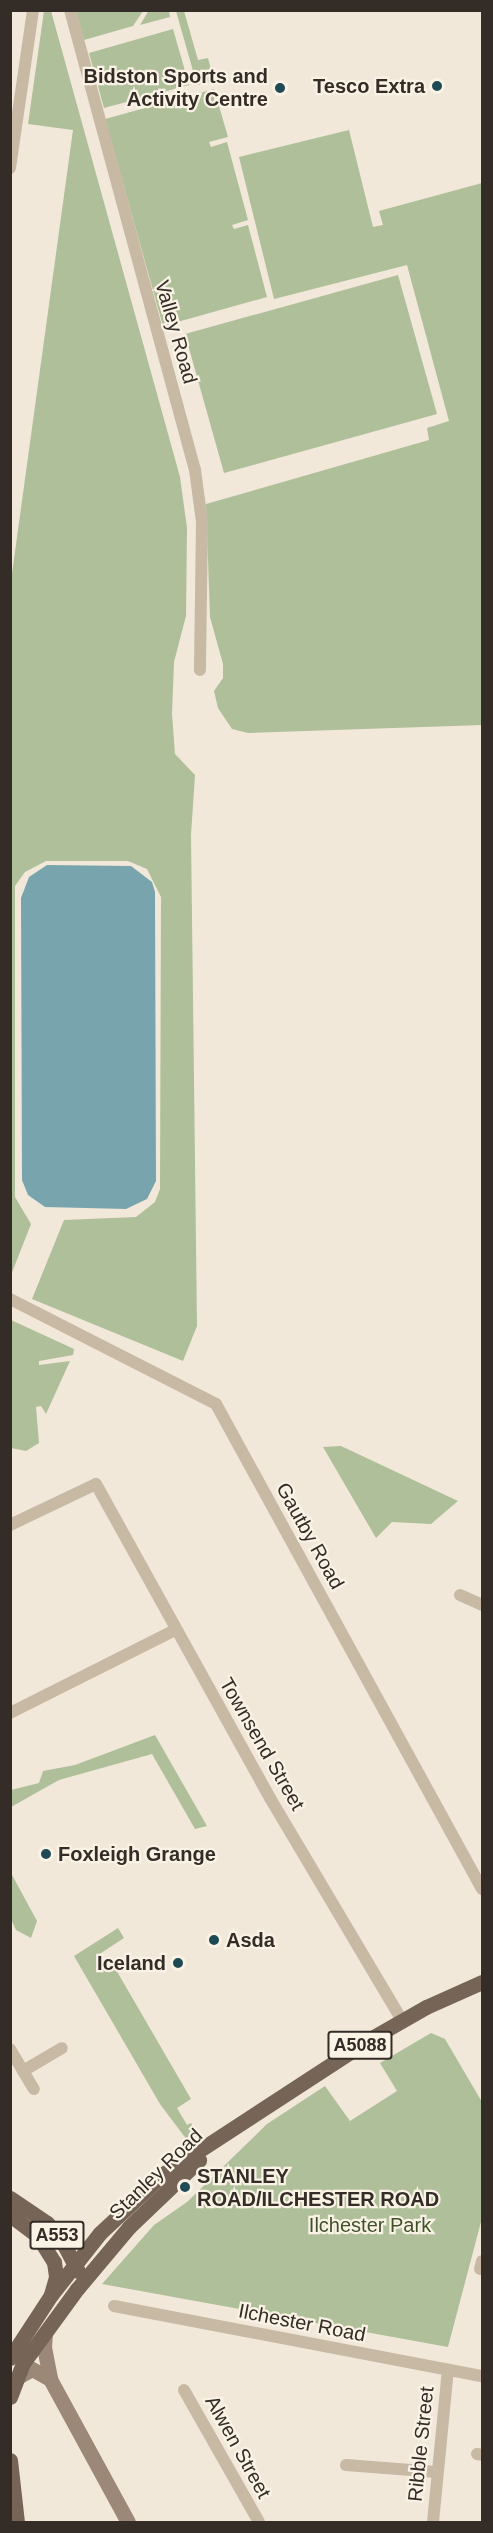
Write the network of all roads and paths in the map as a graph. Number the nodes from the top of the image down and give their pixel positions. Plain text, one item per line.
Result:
1 (33, 10) edge
2 (69, 10) edge
3 (10, 168) edge
4 (200, 670) dead end
5 (10, 1299) edge
6 (10, 1525) edge
7 (460, 1594) dead end
8 (483, 1605) edge
9 (175, 1630) junction
10 (10, 1713) edge
11 (483, 1889) edge
12 (483, 1982) edge
13 (402, 2020) junction
14 (62, 2048) dead end
15 (10, 2049) edge
16 (23, 2071) junction
17 (34, 2089) dead end
18 (246, 2122) junction
19 (10, 2198) edge
20 (10, 2215) edge
21 (62, 2241) junction
22 (94, 2241) junction
23 (50, 2254) junction
24 (105, 2255) junction
25 (75, 2263) junction
26 (77, 2289) junction
27 (51, 2295) junction
28 (114, 2306) dead end
29 (45, 2333) junction
30 (10, 2358) edge
31 (448, 2370) junction
32 (483, 2376) edge
33 (16, 2378) junction
34 (50, 2379) junction
35 (184, 2390) dead end
36 (10, 2397) edge
37 (10, 2460) edge
38 (346, 2465) dead end
39 (437, 2472) junction
40 (14, 2515) edge
41 (128, 2523) edge
42 (259, 2523) edge
43 (433, 2523) edge

1 - 3 street
2 - 4 street, Valley Road
5 - 11 street, Gautby Road
6 - 9 street, Townsend Street
7 - 8 street
9 - 10 street
9 - 13 street, Townsend Street
12 - 13 main road, Stanley Road / A5088
13 - 18 main road, Stanley Road / A5088
14 - 16 street
15 - 16 street
16 - 17 street
18 - 22 main road, Stanley Road / A5088
18 - 24 main road, Stanley Road / A5088
19 - 21 main road, A553
20 - 23 main road, A553
21 - 22 main road
21 - 25 main road, A553
22 - 25 main road, Stanley Road / A5088
23 - 25 main road, A553
23 - 27 main road, A553
24 - 25 main road, A553
24 - 26 main road, Stanley Road / A5088
25 - 26 main road, A553
25 - 27 main road, Stanley Road / A5088
26 - 29 main road, Stanley Road
27 - 30 main road, A553
28 - 31 street, Ilchester Road
29 - 33 main road, Stanley Road
29 - 34 street
31 - 32 street, Ilchester Road
31 - 39 street, Ribble Street
33 - 34 street
33 - 36 main road, Stanley Road
34 - 41 street
35 - 42 street, Alwen Street
37 - 40 main road
38 - 39 street
39 - 43 street, Ribble Street

